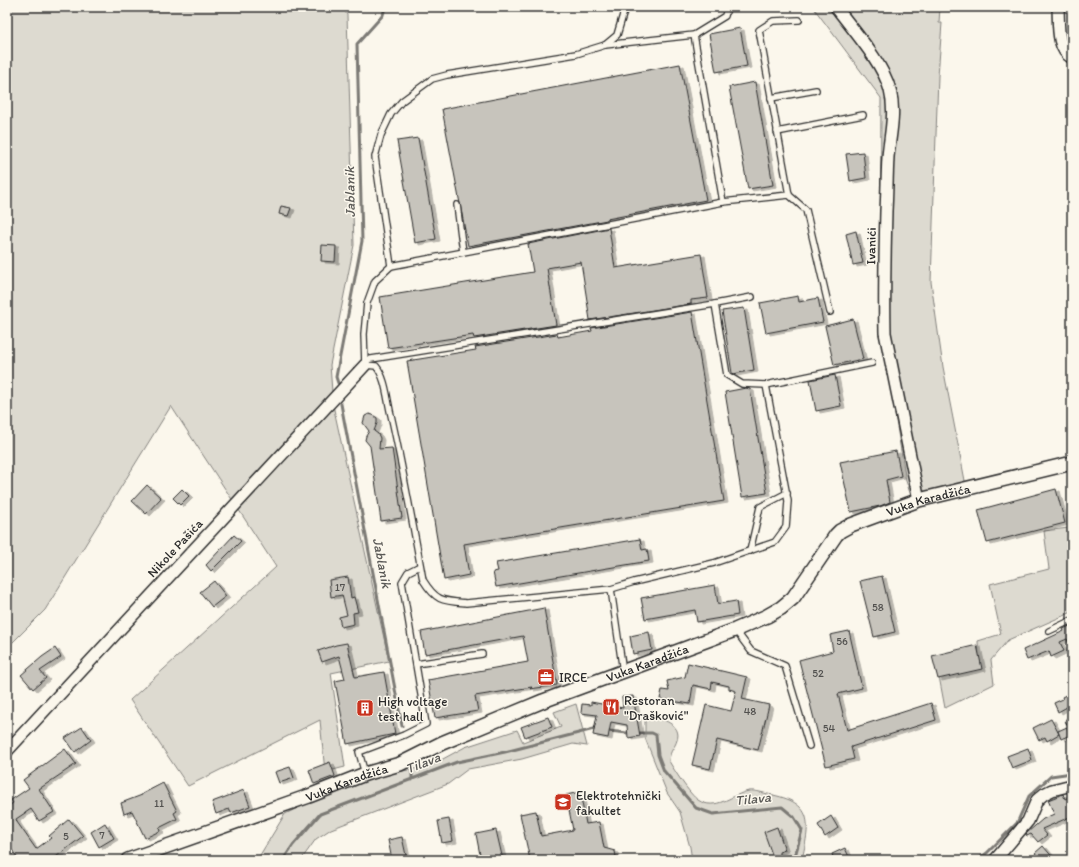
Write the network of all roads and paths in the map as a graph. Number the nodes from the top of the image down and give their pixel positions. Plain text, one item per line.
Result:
1 (624, 7) edge
2 (727, 7) edge
3 (836, 7) edge
4 (1058, 7) edge
5 (799, 20) dead end
6 (694, 35) junction
7 (605, 45) junction
8 (1072, 58) edge
9 (816, 90) dead end
10 (771, 98) junction
11 (863, 115) dead end
12 (777, 132) junction
13 (789, 195) junction
14 (724, 202) junction
15 (457, 205) dead end
16 (463, 252) junction
17 (391, 266) junction
18 (752, 297) dead end
19 (714, 304) junction
20 (830, 312) dead end
21 (365, 363) junction
22 (872, 363) dead end
23 (766, 385) junction
24 (1072, 463) edge
25 (787, 493) junction
26 (919, 500) junction
27 (750, 551) junction
28 (420, 566) junction
29 (611, 589) junction
30 (1072, 620) edge
31 (735, 630) junction
32 (1049, 631) dead end
33 (482, 654) dead end
34 (416, 664) junction
35 (623, 672) junction
36 (809, 746) dead end
37 (7, 752) edge
38 (365, 774) junction
39 (1072, 785) edge
40 (128, 860) edge
41 (995, 860) edge

1 - 7 lane
2 - 6 lane
3 - 26 street, Ivanići
4 - 8 street
5 - 10 lane
6 - 7 lane
6 - 14 lane
7 - 17 lane
9 - 10 lane
10 - 12 lane
11 - 12 lane
12 - 13 lane
13 - 14 lane
13 - 20 lane
14 - 16 lane
15 - 16 lane
16 - 17 lane
17 - 21 lane
18 - 19 lane
19 - 21 lane
19 - 23 lane
21 - 28 lane
21 - 37 street, Nikole Pašića
22 - 23 lane
23 - 25 lane
24 - 26 street, Vuka Karadžića
25 - 27 lane
25 - 27 lane
26 - 31 street, Vuka Karadžića
27 - 29 lane
28 - 29 lane
28 - 34 lane
29 - 35 lane
30 - 32 lane
31 - 35 street, Vuka Karadžića
31 - 36 lane
33 - 34 lane
34 - 38 lane
35 - 38 street, Vuka Karadžića
38 - 40 street, Vuka Karadžića
39 - 41 street

